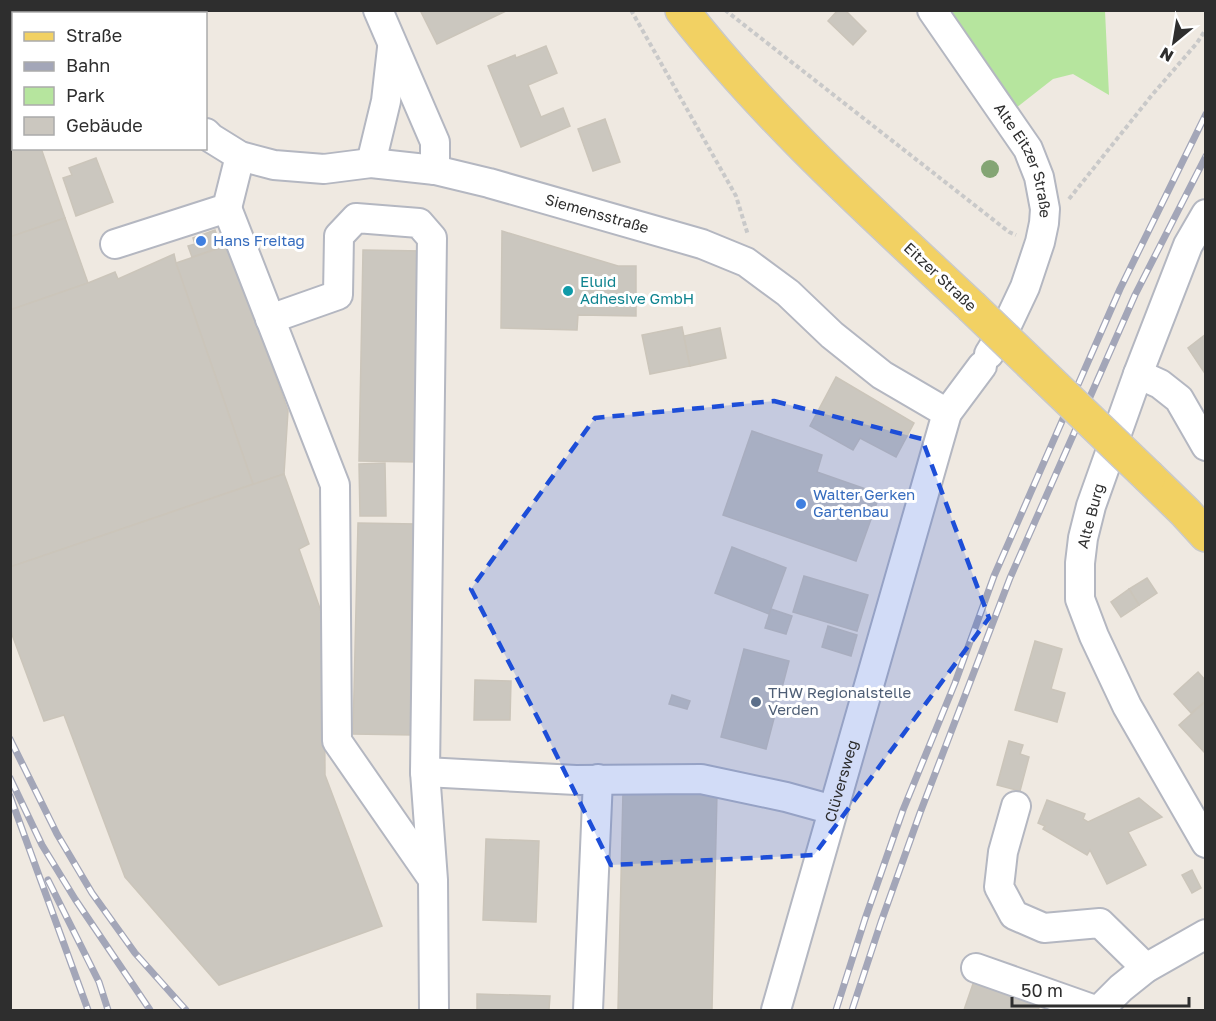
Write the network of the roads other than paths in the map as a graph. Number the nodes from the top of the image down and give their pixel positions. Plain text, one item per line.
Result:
1 (378, 10) edge
2 (682, 10) edge
3 (932, 10) edge
4 (392, 46) junction
5 (207, 134) edge
6 (240, 156) junction
7 (371, 163) junction
8 (435, 170) junction
9 (227, 208) junction
10 (1206, 213) edge
11 (115, 244) dead end
12 (270, 319) junction
13 (1137, 374) junction
14 (947, 413) junction
15 (1206, 446) edge
16 (1206, 535) edge
17 (425, 772) junction
18 (598, 779) junction
19 (1016, 806) dead end
20 (833, 810) junction
21 (1206, 843) edge
22 (433, 880) junction
23 (1206, 934) edge
24 (976, 968) dead end
25 (1146, 968) junction
26 (434, 1011) edge
27 (588, 1011) edge
28 (776, 1011) edge
29 (1095, 1011) edge
30 (1099, 1011) edge

1 - 4 street
2 - 16 main road, Eitzer Straße, bridge
3 - 14 street, Alte Eitzer Straße
4 - 7 street
4 - 8 street
5 - 6 street, Siemensstraße
6 - 7 street, Siemensstraße
6 - 9 street
7 - 8 street, Siemensstraße
8 - 14 street, Siemensstraße
9 - 11 street
9 - 12 street
10 - 13 street, Alte Burg
12 - 17 street
12 - 22 street
13 - 15 street
13 - 21 street, Alte Burg
14 - 20 street, Clüversweg
17 - 18 street
17 - 22 street
18 - 20 street
18 - 27 street
19 - 25 street
20 - 28 street, Clüversweg
22 - 26 street
23 - 25 street
24 - 29 street
25 - 30 street

